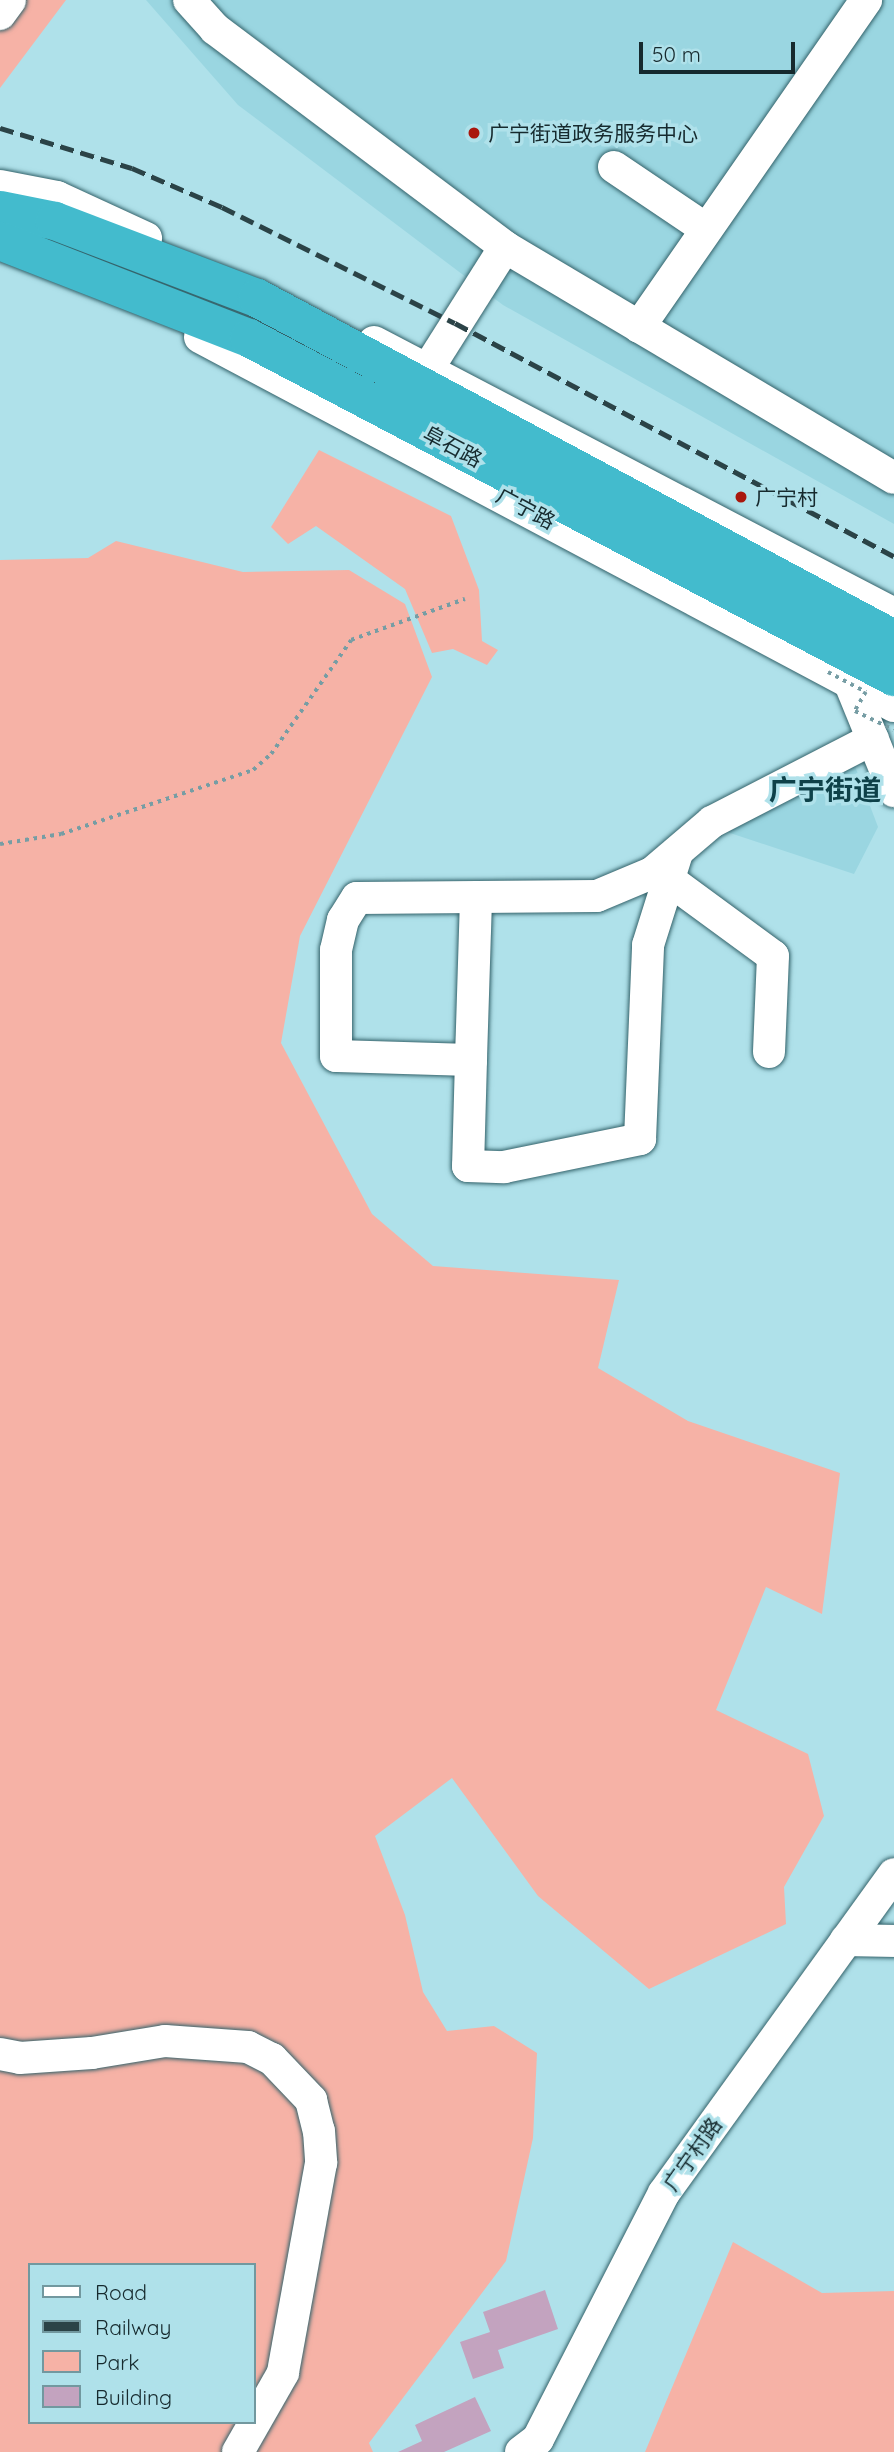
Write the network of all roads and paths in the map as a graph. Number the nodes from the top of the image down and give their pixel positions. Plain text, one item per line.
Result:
1 (10, 0) edge
2 (189, 0) edge
3 (866, 0) edge
4 (0, 14) edge
5 (614, 167) dead end
6 (0, 186) edge
7 (0, 210) edge
8 (706, 229) junction
9 (0, 241) edge
10 (505, 247) junction
11 (0, 250) edge
12 (639, 327) junction
13 (429, 367) junction
14 (894, 478) edge
15 (465, 600) dead end
16 (894, 614) edge
17 (894, 639) edge
18 (839, 677) junction
19 (894, 677) edge
20 (894, 706) edge
21 (884, 734) edge
22 (894, 791) edge
23 (0, 844) edge
24 (673, 866) junction
25 (476, 900) junction
26 (769, 1052) dead end
27 (471, 1060) junction
28 (894, 1874) edge
29 (846, 1940) junction
30 (894, 1941) edge
31 (0, 2054) edge
32 (256, 2420) edge
33 (254, 2424) edge
34 (238, 2452) edge
35 (521, 2452) edge

1 - 4 street
2 - 10 street
3 - 8 street
5 - 8 street
6 - 13 street
7 - 17 highway, 阜石路
8 - 12 street
9 - 19 highway, 阜石路
10 - 12 street
10 - 13 street
11 - 18 street, 广宁路
12 - 14 street
13 - 16 street
15 - 23 path
18 - 20 street, 广宁路
18 - 21 street
18 - 21 path, bridge
21 - 22 street
21 - 24 street
24 - 25 street
24 - 26 street
24 - 27 street
25 - 27 street
25 - 27 street
28 - 29 street, 广宁村路
29 - 30 street
29 - 35 street, 广宁村路
31 - 32 street
33 - 34 street

